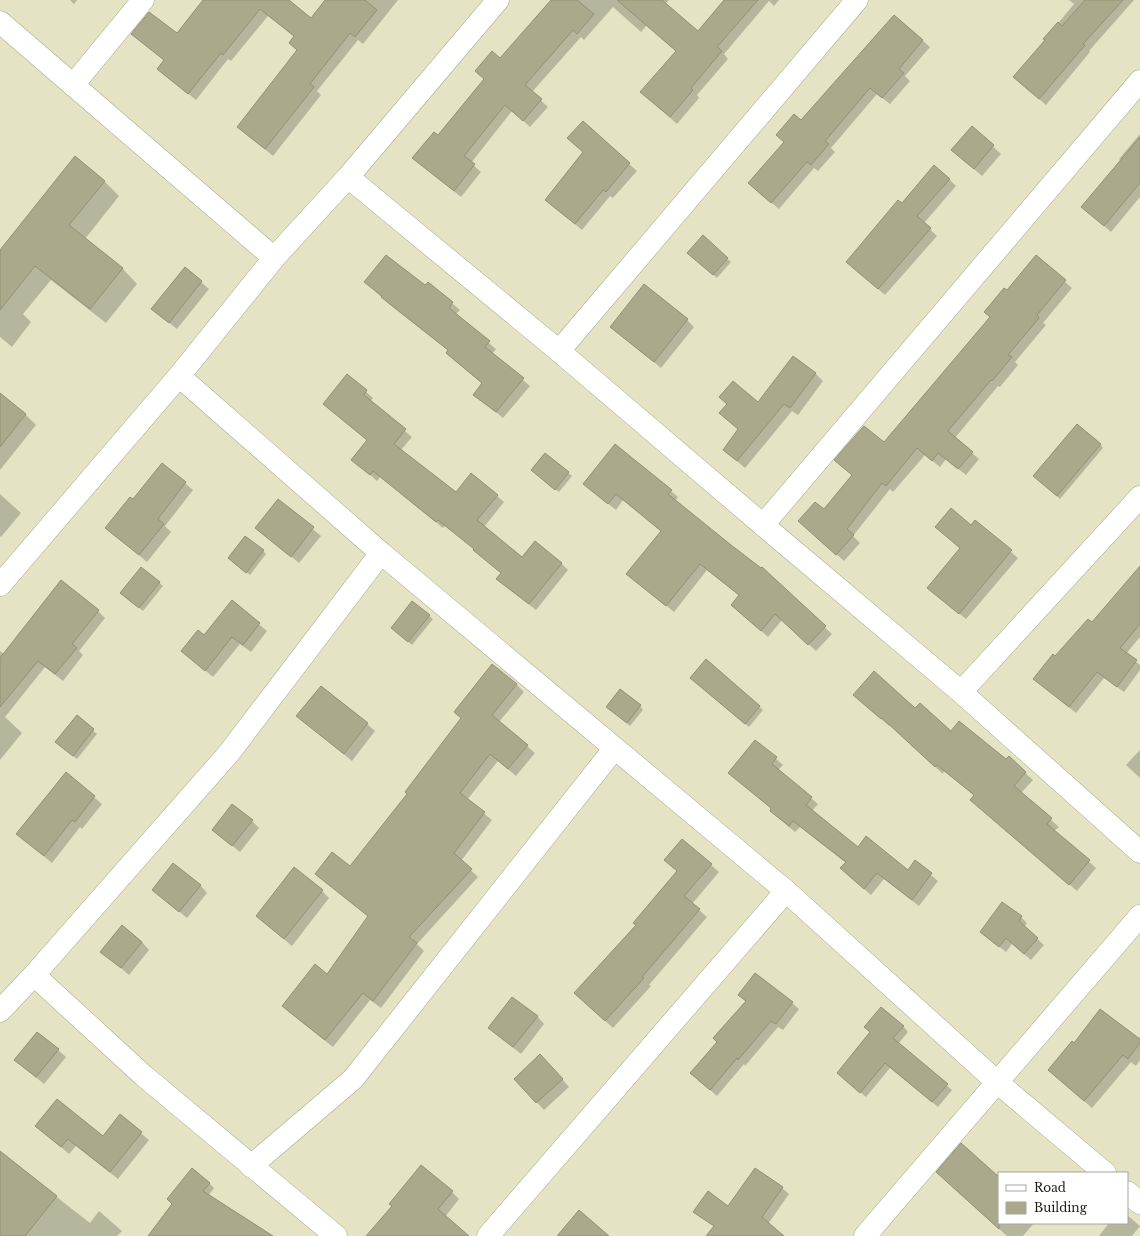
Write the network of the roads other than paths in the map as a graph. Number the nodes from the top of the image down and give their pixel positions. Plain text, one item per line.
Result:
1 (143, 0) edge
2 (498, 0) edge
3 (857, 0) edge
4 (0, 22) edge
5 (1140, 81) edge
6 (73, 85) junction
7 (348, 178) junction
8 (274, 258) junction
9 (559, 351) junction
10 (179, 376) junction
11 (1140, 498) edge
12 (763, 525) junction
13 (381, 553) junction
14 (0, 585) edge
15 (961, 692) junction
16 (614, 749) junction
17 (1140, 852) edge
18 (786, 891) junction
19 (1140, 916) edge
20 (34, 975) junction
21 (0, 1011) edge
22 (997, 1082) junction
23 (251, 1166) junction
24 (1104, 1172) edge
25 (1128, 1193) edge
26 (1140, 1203) edge
27 (336, 1236) edge
28 (488, 1236) edge
29 (866, 1236) edge

1 - 6 street
2 - 7 street
3 - 9 street
4 - 6 street
5 - 12 street
6 - 8 street
7 - 8 street
7 - 9 street
8 - 10 street
9 - 12 street
10 - 13 street
10 - 14 street
11 - 15 street
12 - 15 street
13 - 16 street
13 - 20 street
15 - 17 street
16 - 18 street
16 - 23 street
18 - 22 street
18 - 28 street
19 - 22 street
20 - 21 street
20 - 23 street
22 - 24 street
22 - 29 street
23 - 27 street
25 - 26 street

